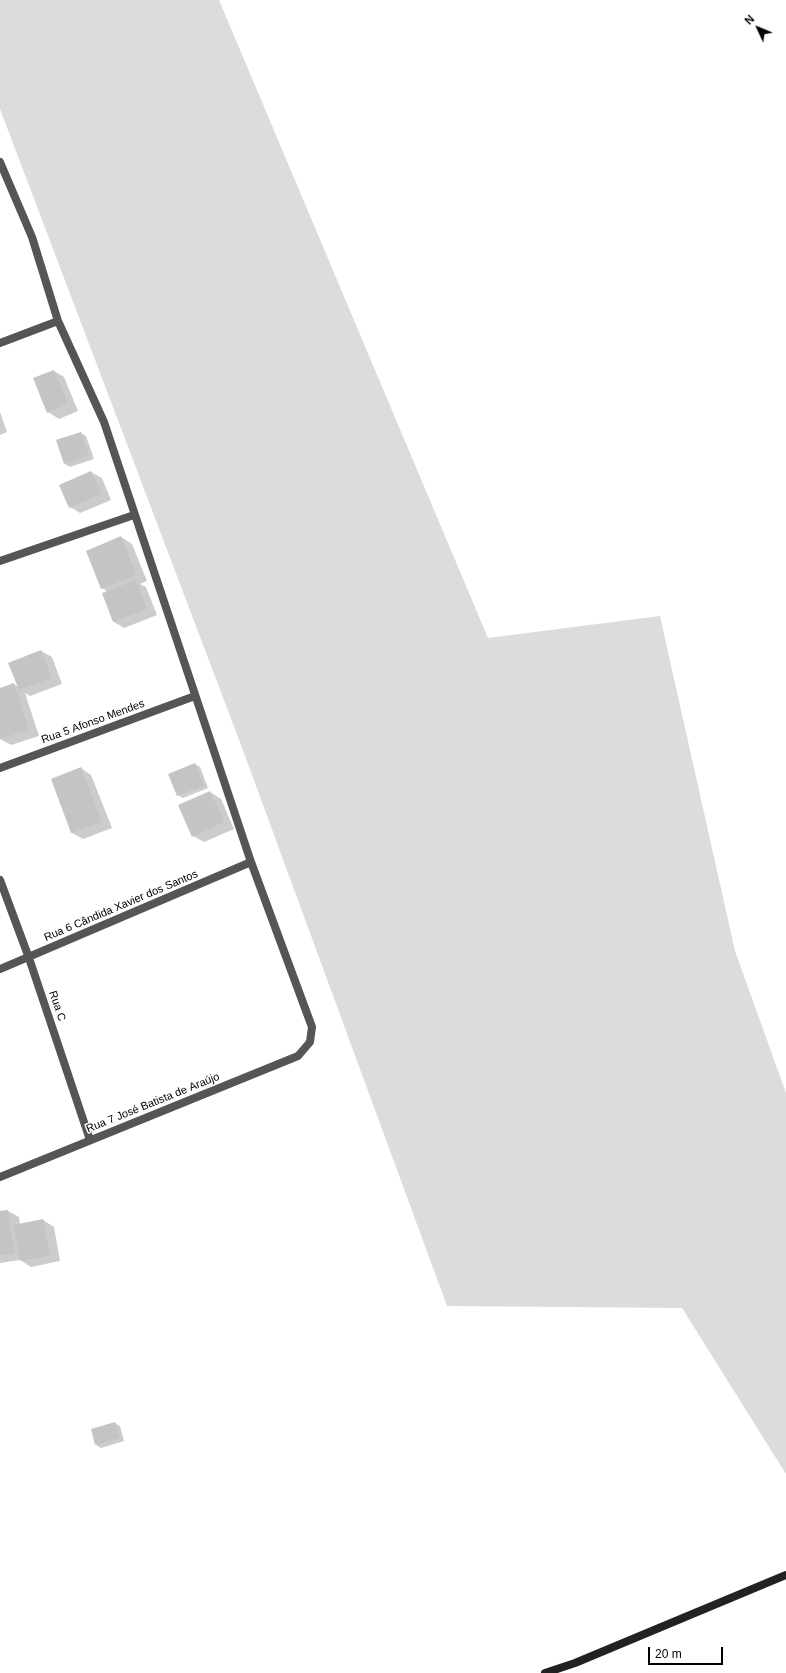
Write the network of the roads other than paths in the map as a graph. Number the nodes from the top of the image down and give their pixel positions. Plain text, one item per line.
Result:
1 (0, 162) edge
2 (58, 321) junction
3 (0, 343) edge
4 (134, 515) junction
5 (0, 561) edge
6 (195, 696) junction
7 (0, 768) edge
8 (251, 862) junction
9 (0, 880) edge
10 (29, 958) junction
11 (0, 969) edge
12 (90, 1140) junction
13 (0, 1177) edge
14 (786, 1575) edge
15 (545, 1673) edge

1 - 2 street
2 - 3 street
2 - 4 street
4 - 5 street
4 - 6 street
6 - 7 street, Rua 5 Afonso Mendes
6 - 8 street
8 - 10 street, Rua 6 Cândida Xavier dos Santos
8 - 12 street, Rua 7 José Batista de Araújo
9 - 10 street, Rua C
10 - 11 street, Rua 6 Cândida Xavier dos Santos
10 - 12 street, Rua C
12 - 13 street, Rua 7 José Batista de Araújo
14 - 15 main road

